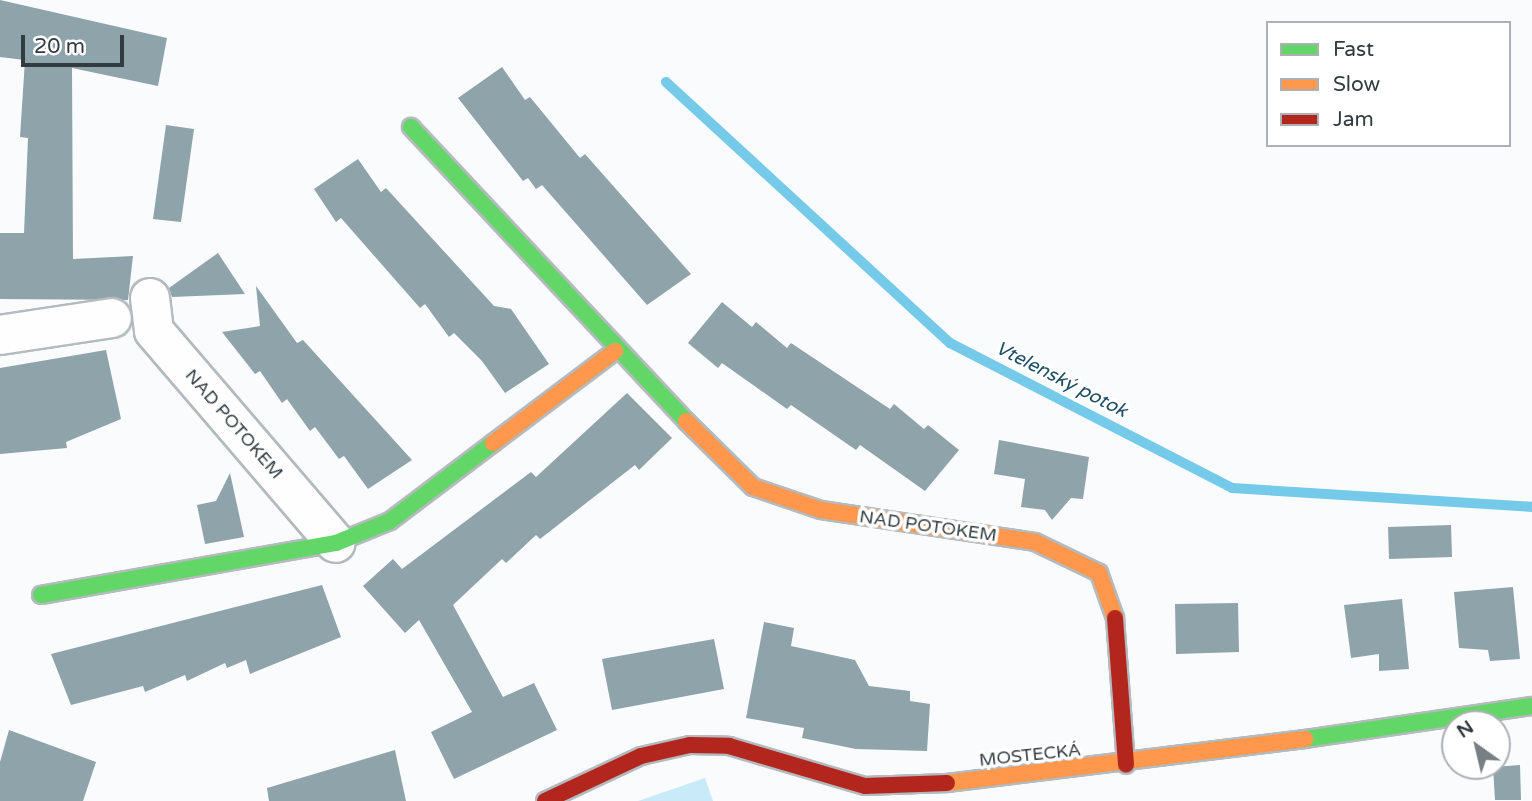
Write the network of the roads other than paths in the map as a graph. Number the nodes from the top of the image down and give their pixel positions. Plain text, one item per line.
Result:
1 (411, 127) dead end
2 (150, 298) dead end
3 (111, 317) dead end
4 (0, 335) edge
5 (615, 351) junction
6 (336, 543) junction
7 (41, 595) dead end
8 (1532, 706) edge
9 (1126, 765) junction
10 (902, 794) edge
11 (545, 801) edge

1 - 5 street, NAD POTOKEM
2 - 6 street, NAD POTOKEM
3 - 4 street
5 - 6 street
5 - 9 street, NAD POTOKEM
6 - 7 street
8 - 9 street, MOSTECKÁ
9 - 10 street, MOSTECKÁ
10 - 11 street, MOSTECKÁ

